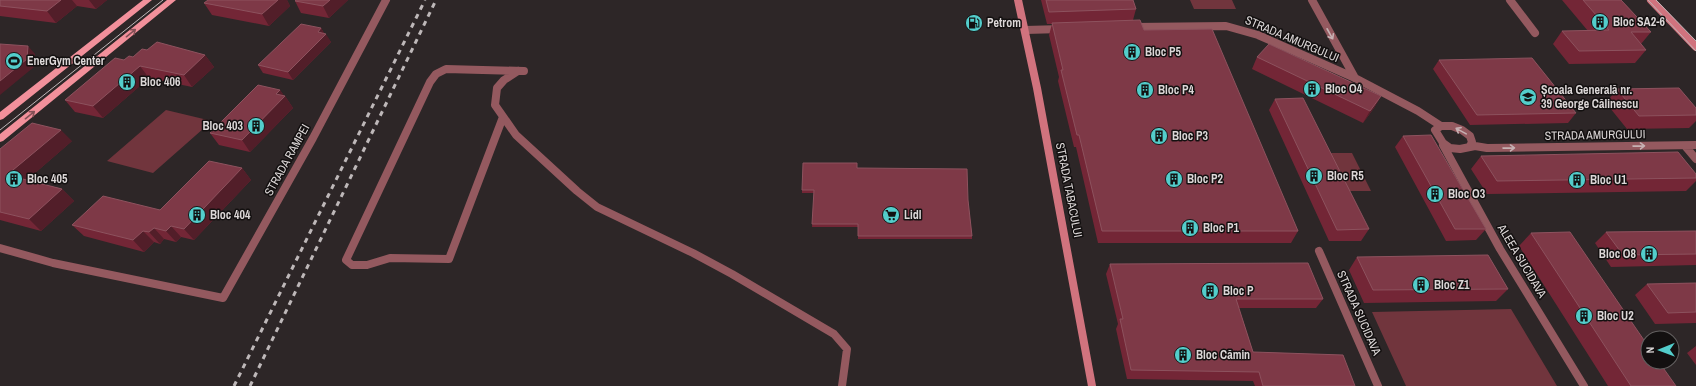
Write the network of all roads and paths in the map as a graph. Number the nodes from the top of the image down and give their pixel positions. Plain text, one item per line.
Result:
1 (148, 0) edge
2 (172, 0) edge
3 (386, 0) edge
4 (1018, 0) edge
5 (1312, 0) edge
6 (1510, 0) edge
7 (1652, 0) edge
8 (1124, 27) edge
9 (1068, 29) edge
10 (1025, 30) junction
11 (1535, 32) dead end
12 (1696, 47) edge
13 (1355, 78) junction
14 (0, 117) edge
15 (503, 117) junction
16 (1441, 126) junction
17 (0, 139) edge
18 (1443, 145) junction
19 (1470, 146) junction
20 (1684, 146) junction
21 (1696, 146) edge
22 (1696, 159) edge
23 (0, 248) edge
24 (1318, 250) dead end
25 (842, 386) edge
26 (1092, 386) edge
27 (1378, 386) edge
28 (1584, 386) edge

1 - 14 main road
17 -> 2 main road
3 - 23 street, STRADA RAMPEI
4 - 10 street, STRADA TABACULUI
5 -> 13 street
6 - 11 street
7 - 12 street
8 - 13 street, STRADA AMURGULUI
9 - 10 street
10 - 26 street, STRADA TABACULUI
13 - 16 street, STRADA AMURGULUI
15 - 15 street
15 - 25 street
16 - 18 street
19 -> 16 street, STRADA AMURGULUI
18 - 19 street, STRADA AMURGULUI
18 - 28 street, ALEEA SUCIDAVA
19 -> 20 street, STRADA AMURGULUI
20 - 21 street, STRADA AMURGULUI
20 - 22 street
24 - 27 street, STRADA SUCIDAVA

